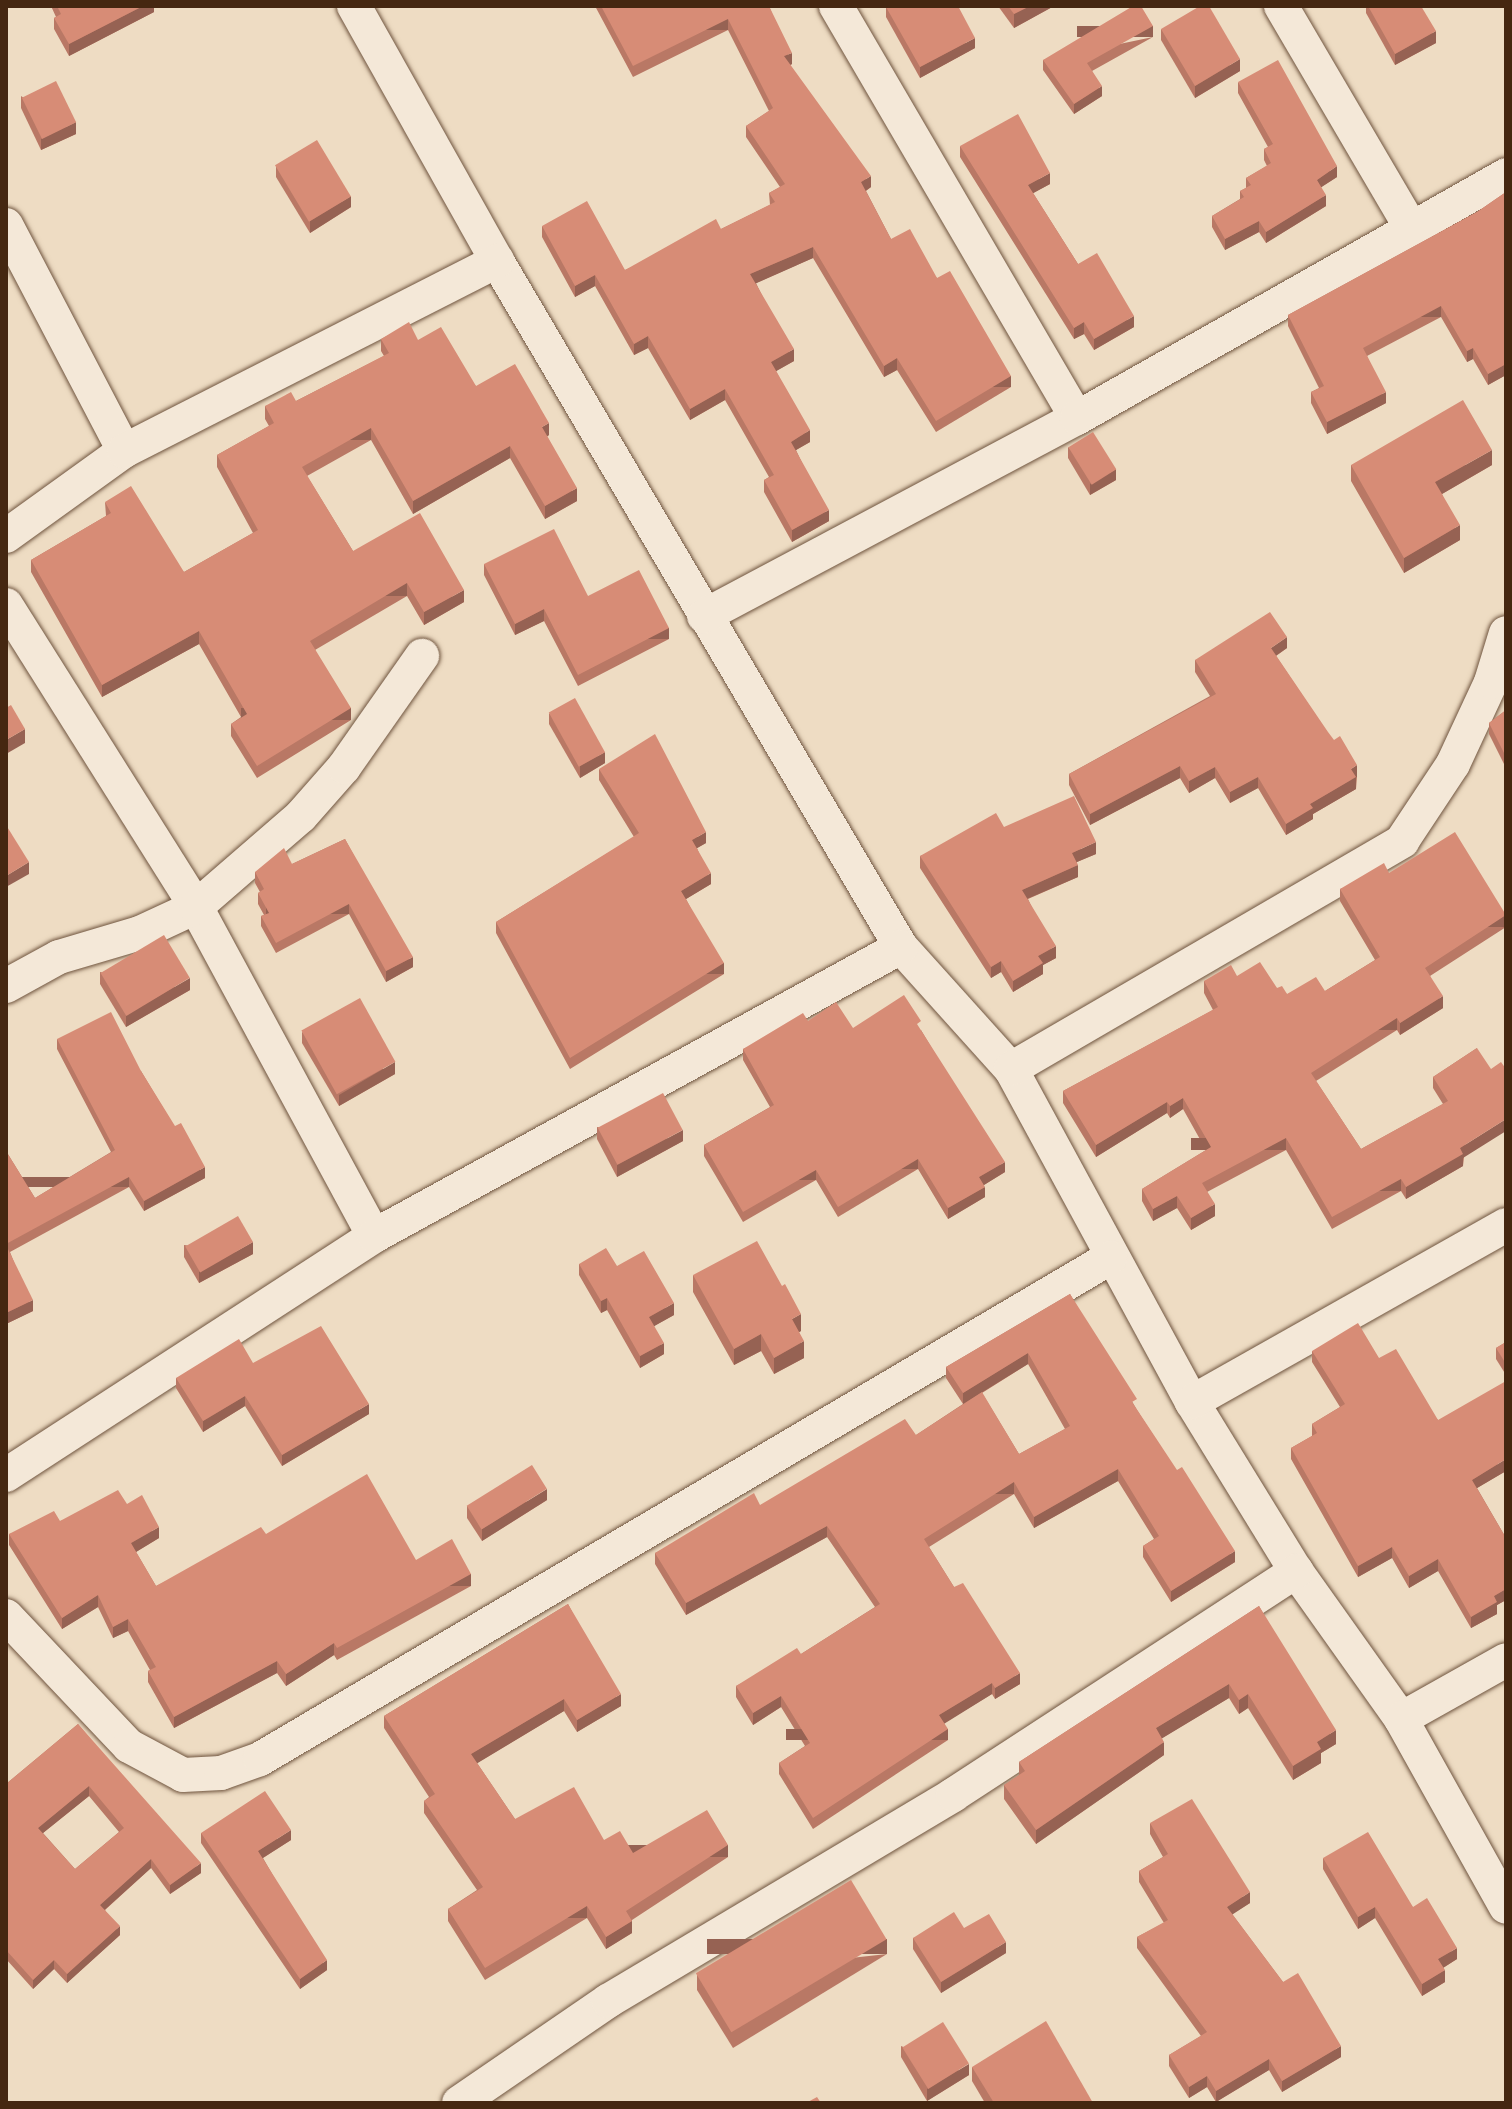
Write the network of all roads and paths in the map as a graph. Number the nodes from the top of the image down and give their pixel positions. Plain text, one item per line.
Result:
1 (354, 6) edge
2 (836, 6) edge
3 (1281, 6) edge
4 (1506, 175) edge
5 (6, 225) edge
6 (1412, 229) junction
7 (497, 261) junction
8 (1077, 418) junction
9 (124, 451) junction
10 (6, 536) edge
11 (6, 605) edge
12 (704, 616) junction
13 (1506, 633) edge
14 (422, 656) dead end
15 (196, 907) junction
16 (901, 947) junction
17 (6, 986) edge
18 (1011, 1069) junction
19 (1506, 1225) edge
20 (374, 1236) junction
21 (1110, 1258) junction
22 (1192, 1402) junction
23 (6, 1475) edge
24 (1296, 1571) junction
25 (6, 1616) edge
26 (1506, 1660) edge
27 (1401, 1719) junction
28 (1506, 1907) edge
29 (459, 2103) edge

1 - 7 street
2 - 8 street
3 - 6 street
4 - 6 street
5 - 9 street
6 - 8 street
7 - 9 street
7 - 12 street
8 - 12 street
9 - 10 street
11 - 15 street
12 - 16 street
13 - 18 street
14 - 15 street
15 - 17 street
15 - 20 street
16 - 18 street
16 - 20 street
18 - 21 street
19 - 22 street
20 - 23 street
21 - 22 street
21 - 25 street
22 - 24 street
24 - 27 street
24 - 29 street
26 - 27 street
27 - 28 street

